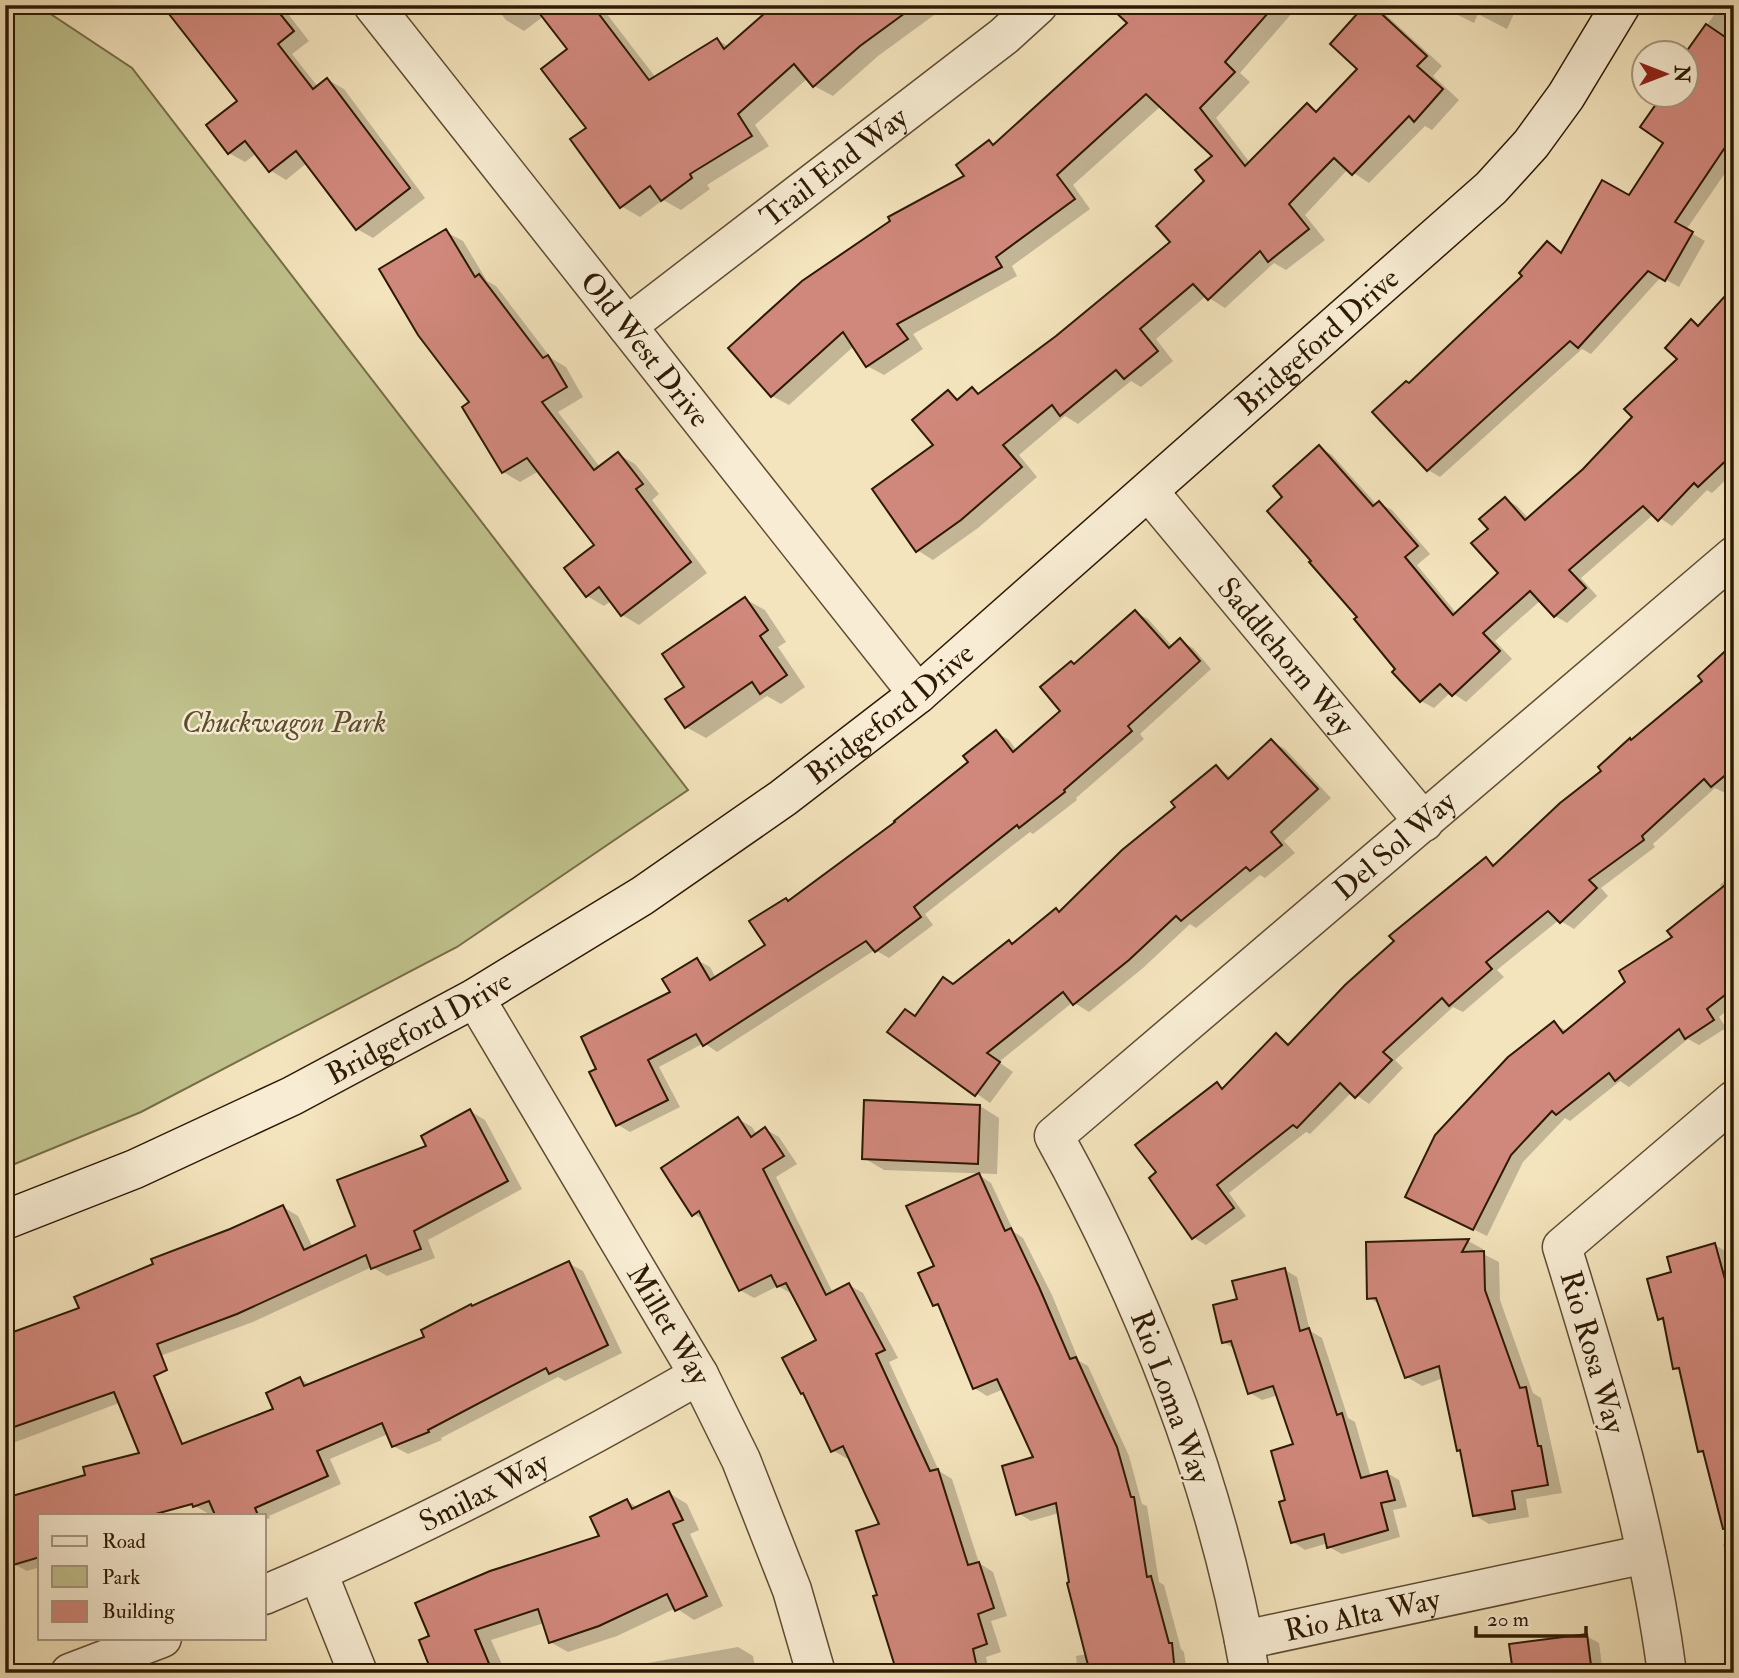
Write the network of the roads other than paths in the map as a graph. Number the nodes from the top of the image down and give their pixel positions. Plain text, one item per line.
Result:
1 (373, 5) edge
2 (1038, 5) edge
3 (1621, 5) edge
4 (627, 326) junction
5 (1149, 492) junction
6 (1734, 556) edge
7 (918, 694) junction
8 (1424, 822) junction
9 (475, 998) junction
10 (1734, 1100) edge
11 (1054, 1136) joint
12 (5, 1220) edge
13 (699, 1375) junction
14 (1646, 1554) junction
15 (318, 1573) junction
16 (266, 1594) edge
17 (157, 1640) edge
18 (1247, 1656) edge
19 (70, 1673) edge
20 (358, 1673) edge
21 (816, 1673) edge
22 (1667, 1673) edge

1 - 4 street, Old West Drive
2 - 4 street, Trail End Way
3 - 5 street, Bridgeford Drive
4 - 7 street, Old West Drive
5 - 7 street, Bridgeford Drive
5 - 8 street, Saddlehorn Way
6 - 8 street, Del Sol Way
7 - 9 street, Bridgeford Drive
8 - 11 street, Del Sol Way
9 - 12 street, Bridgeford Drive
9 - 13 street, Millet Way
10 - 14 street, Rio Rosa Way
11 - 18 street, Rio Loma Way
13 - 15 street, Smilax Way
13 - 21 street, Millet Way
14 - 18 street, Rio Alta Way
14 - 22 street
15 - 16 street, Smilax Way
15 - 20 street
17 - 19 street

